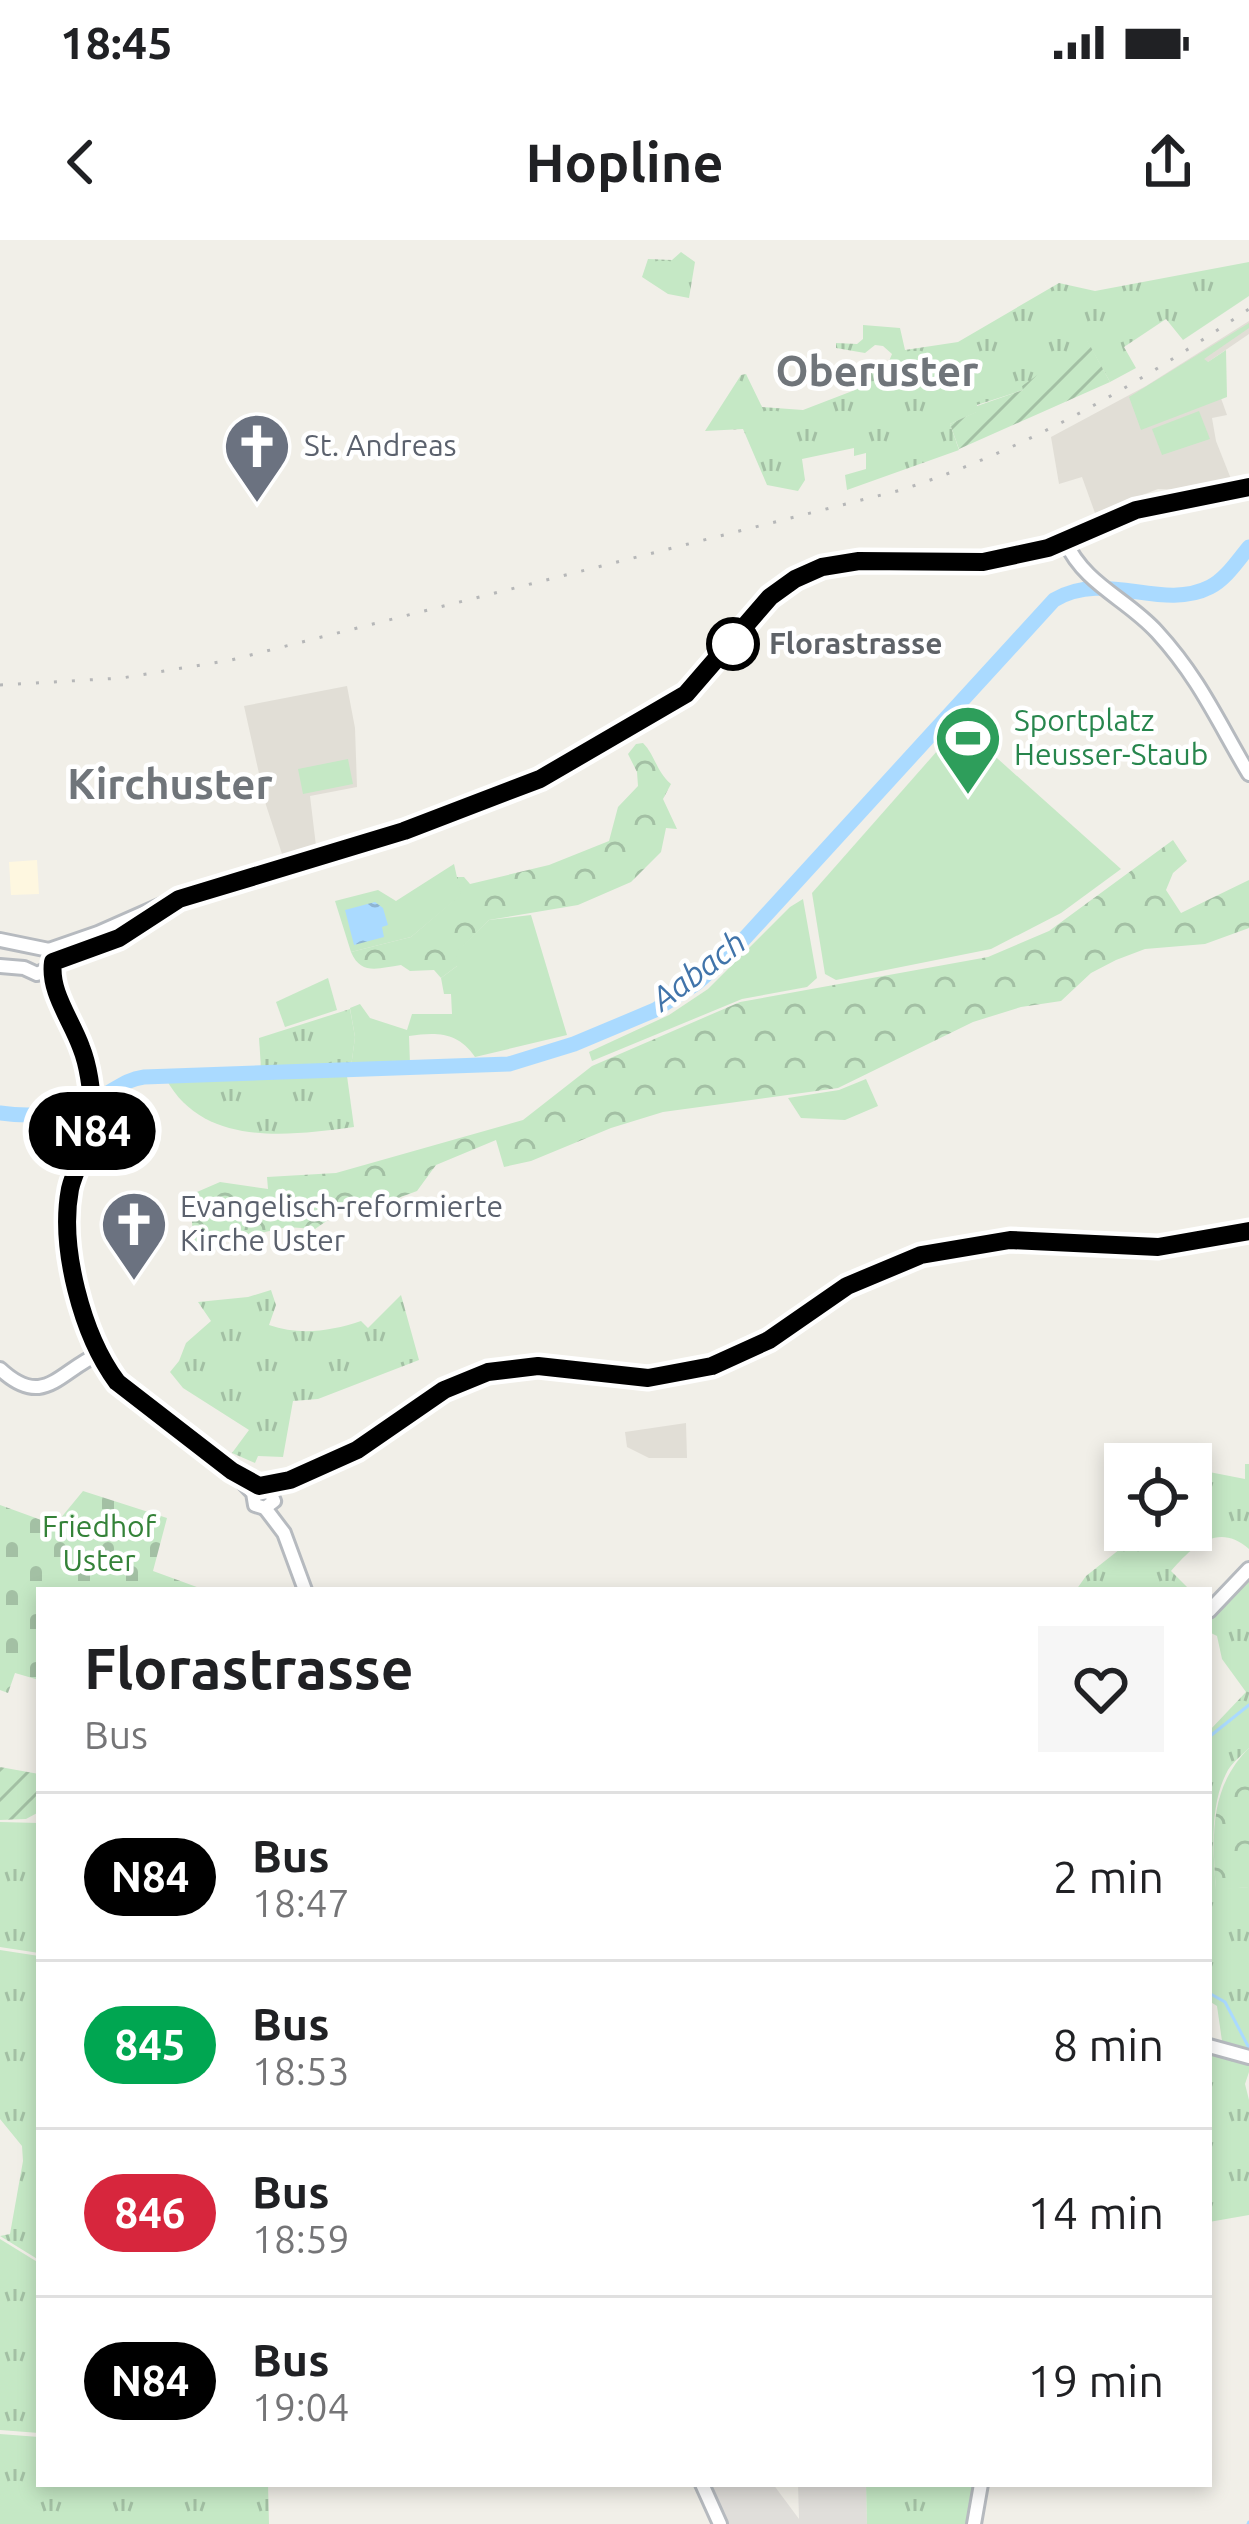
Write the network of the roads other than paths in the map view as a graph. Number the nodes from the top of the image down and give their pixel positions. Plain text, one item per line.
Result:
1 (1249, 487) edge
2 (1065, 541) junction
3 (1249, 774) edge
4 (1, 934) edge
5 (51, 960) junction
6 (0, 966) edge
7 (37, 974) junction
8 (57, 994) junction
9 (1249, 1231) edge
10 (99, 1354) junction
11 (0, 1369) edge
12 (265, 1495) junction
13 (1249, 1569) edge
14 (304, 1587) edge
15 (1212, 1608) edge
16 (1212, 2047) edge
17 (1249, 2056) edge
18 (703, 2487) edge
19 (980, 2487) edge
20 (720, 2524) edge
21 (974, 2524) edge

1 - 2 main road
2 - 3 main road
2 - 5 main road
4 - 5 main road
5 - 7 main road
5 - 8 main road
6 - 7 main road
7 - 8 main road
8 - 10 main road
9 - 12 main road
10 - 11 main road
10 - 12 main road
12 - 14 main road
13 - 15 main road
16 - 17 main road
18 - 20 main road
19 - 21 main road

